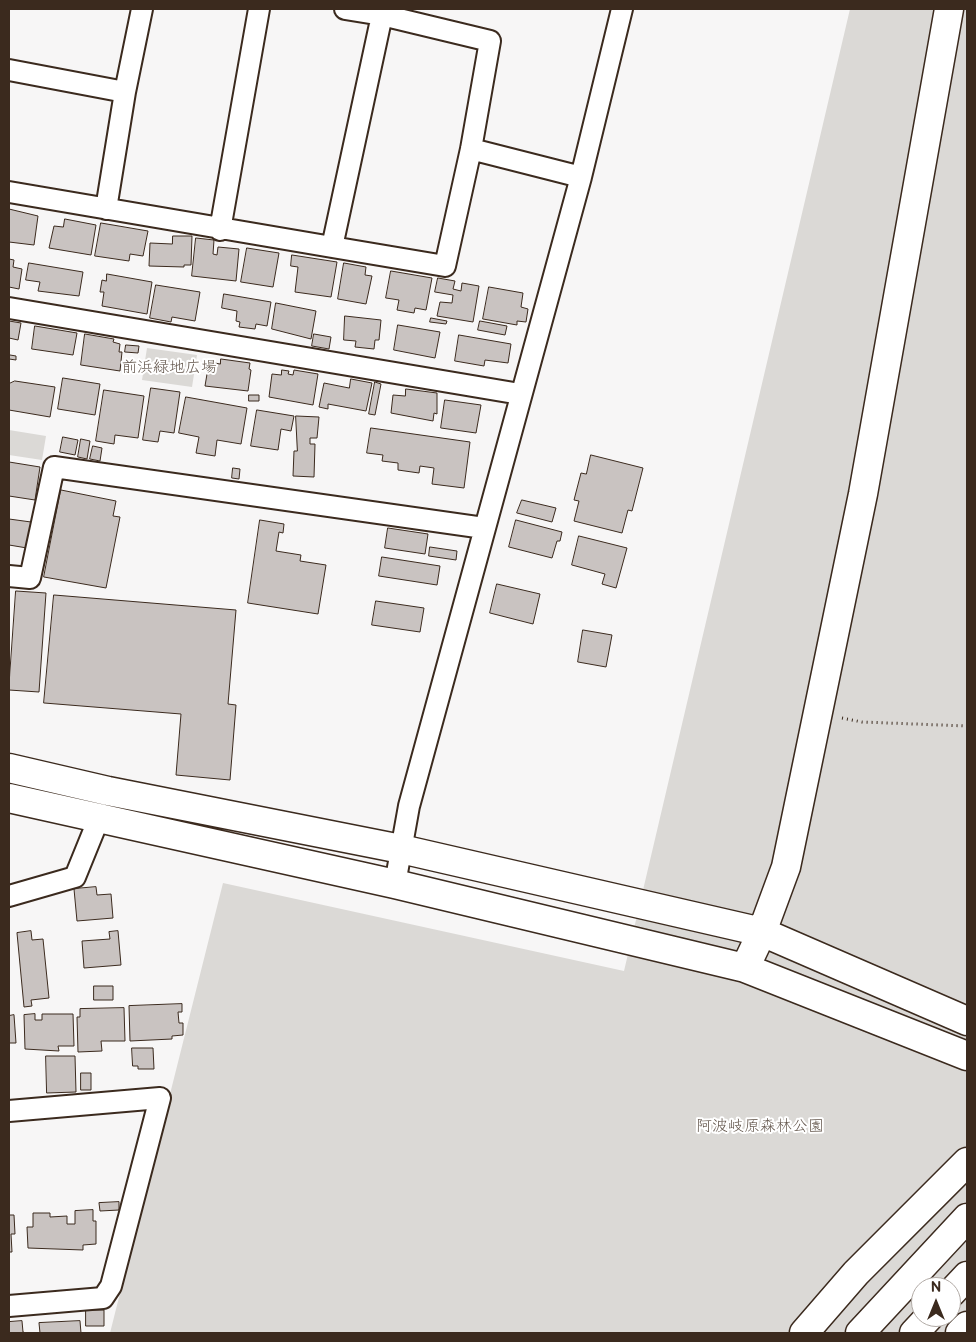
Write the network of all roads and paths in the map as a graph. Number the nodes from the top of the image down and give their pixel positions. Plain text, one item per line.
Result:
1 (142, 9) edge
2 (259, 9) edge
3 (345, 9) edge
4 (622, 9) edge
5 (949, 9) edge
6 (382, 15) junction
7 (9, 70) edge
8 (125, 92) junction
9 (471, 149) junction
10 (581, 178) junction
11 (9, 192) edge
12 (106, 209) junction
13 (220, 230) junction
14 (332, 247) junction
15 (9, 308) edge
16 (520, 394) junction
17 (484, 528) junction
18 (9, 576) edge
19 (819, 712) junction
20 (967, 726) edge
21 (9, 768) edge
22 (9, 798) edge
23 (99, 818) junction
24 (401, 850) junction
25 (395, 884) junction
26 (9, 896) edge
27 (762, 932) junction
28 (745, 968) junction
29 (967, 1021) edge
30 (967, 1056) edge
31 (9, 1111) edge
32 (967, 1162) edge
33 (967, 1218) edge
34 (9, 1306) edge
35 (967, 1326) edge
36 (804, 1333) edge
37 (860, 1333) edge
38 (960, 1333) edge

1 - 8 street
2 - 13 street
3 - 6 street
4 - 10 street
5 - 19 street
6 - 9 street
6 - 14 street
7 - 8 street
8 - 12 street
9 - 10 street
9 - 14 street
10 - 16 street
11 - 12 street
12 - 13 street
13 - 14 street
15 - 16 street
16 - 17 street
17 - 18 street
17 - 24 street
19 - 20 path
19 - 27 street
21 - 24 street
22 - 23 street
23 - 25 street
23 - 26 street
24 - 25 street
24 - 27 street
25 - 28 street
27 - 28 street
27 - 29 street
28 - 30 street
31 - 34 street
32 - 36 street
33 - 37 street
35 - 38 street

